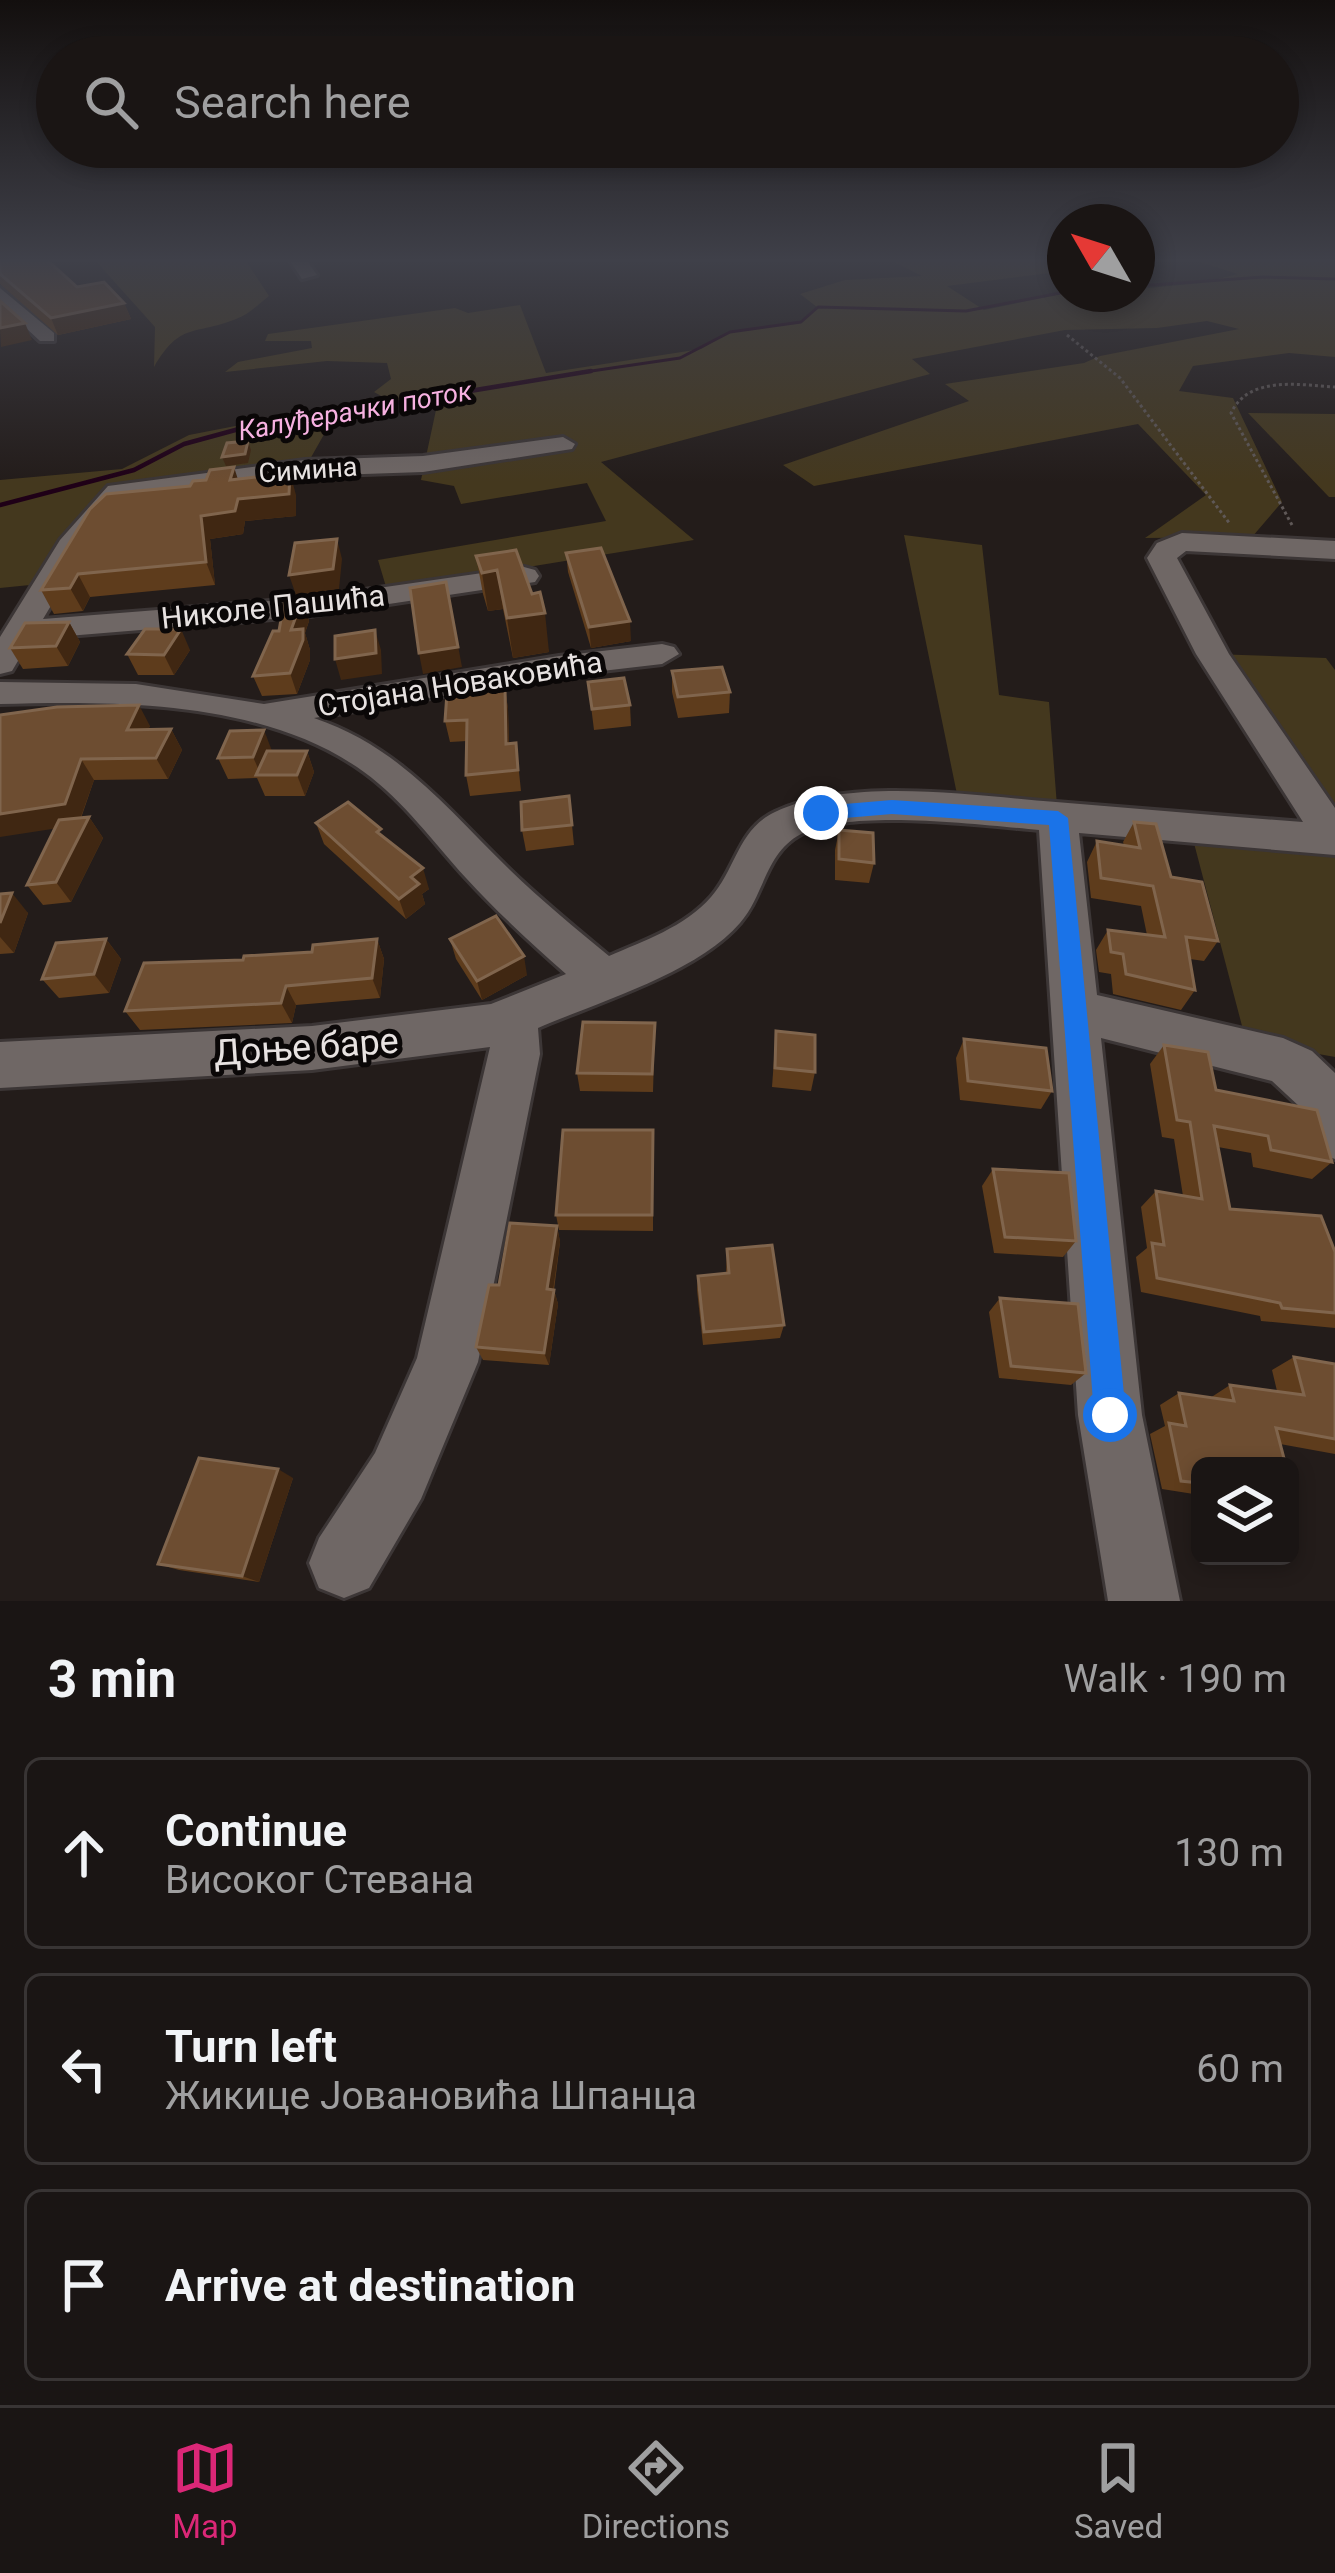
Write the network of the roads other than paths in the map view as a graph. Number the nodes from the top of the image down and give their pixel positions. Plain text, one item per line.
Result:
1 (41, 333) edge
2 (46, 337) dead end
3 (563, 444) dead end
4 (1335, 550) edge
5 (524, 576) edge
6 (21, 630) junction
7 (662, 654) dead end
8 (0, 664) edge
9 (0, 693) edge
10 (258, 716) junction
11 (1058, 818) junction
12 (1335, 840) edge
13 (602, 978) junction
14 (1076, 1011) junction
15 (513, 1018) junction
16 (0, 1065) edge
17 (1335, 1134) edge
18 (344, 1563) dead end
19 (1144, 1601) edge

1 - 2 street
3 - 6 street, Симина
4 - 12 street
5 - 6 street, Николе Пашића
6 - 8 street, Симина
7 - 10 street, Стојана Новаковића
9 - 10 street
10 - 13 street
11 - 12 street, Доње баре
11 - 13 street, Доње баре
11 - 14 street
13 - 15 street, Доње баре
14 - 17 street
14 - 19 street
15 - 16 street, Доње баре
15 - 18 street

